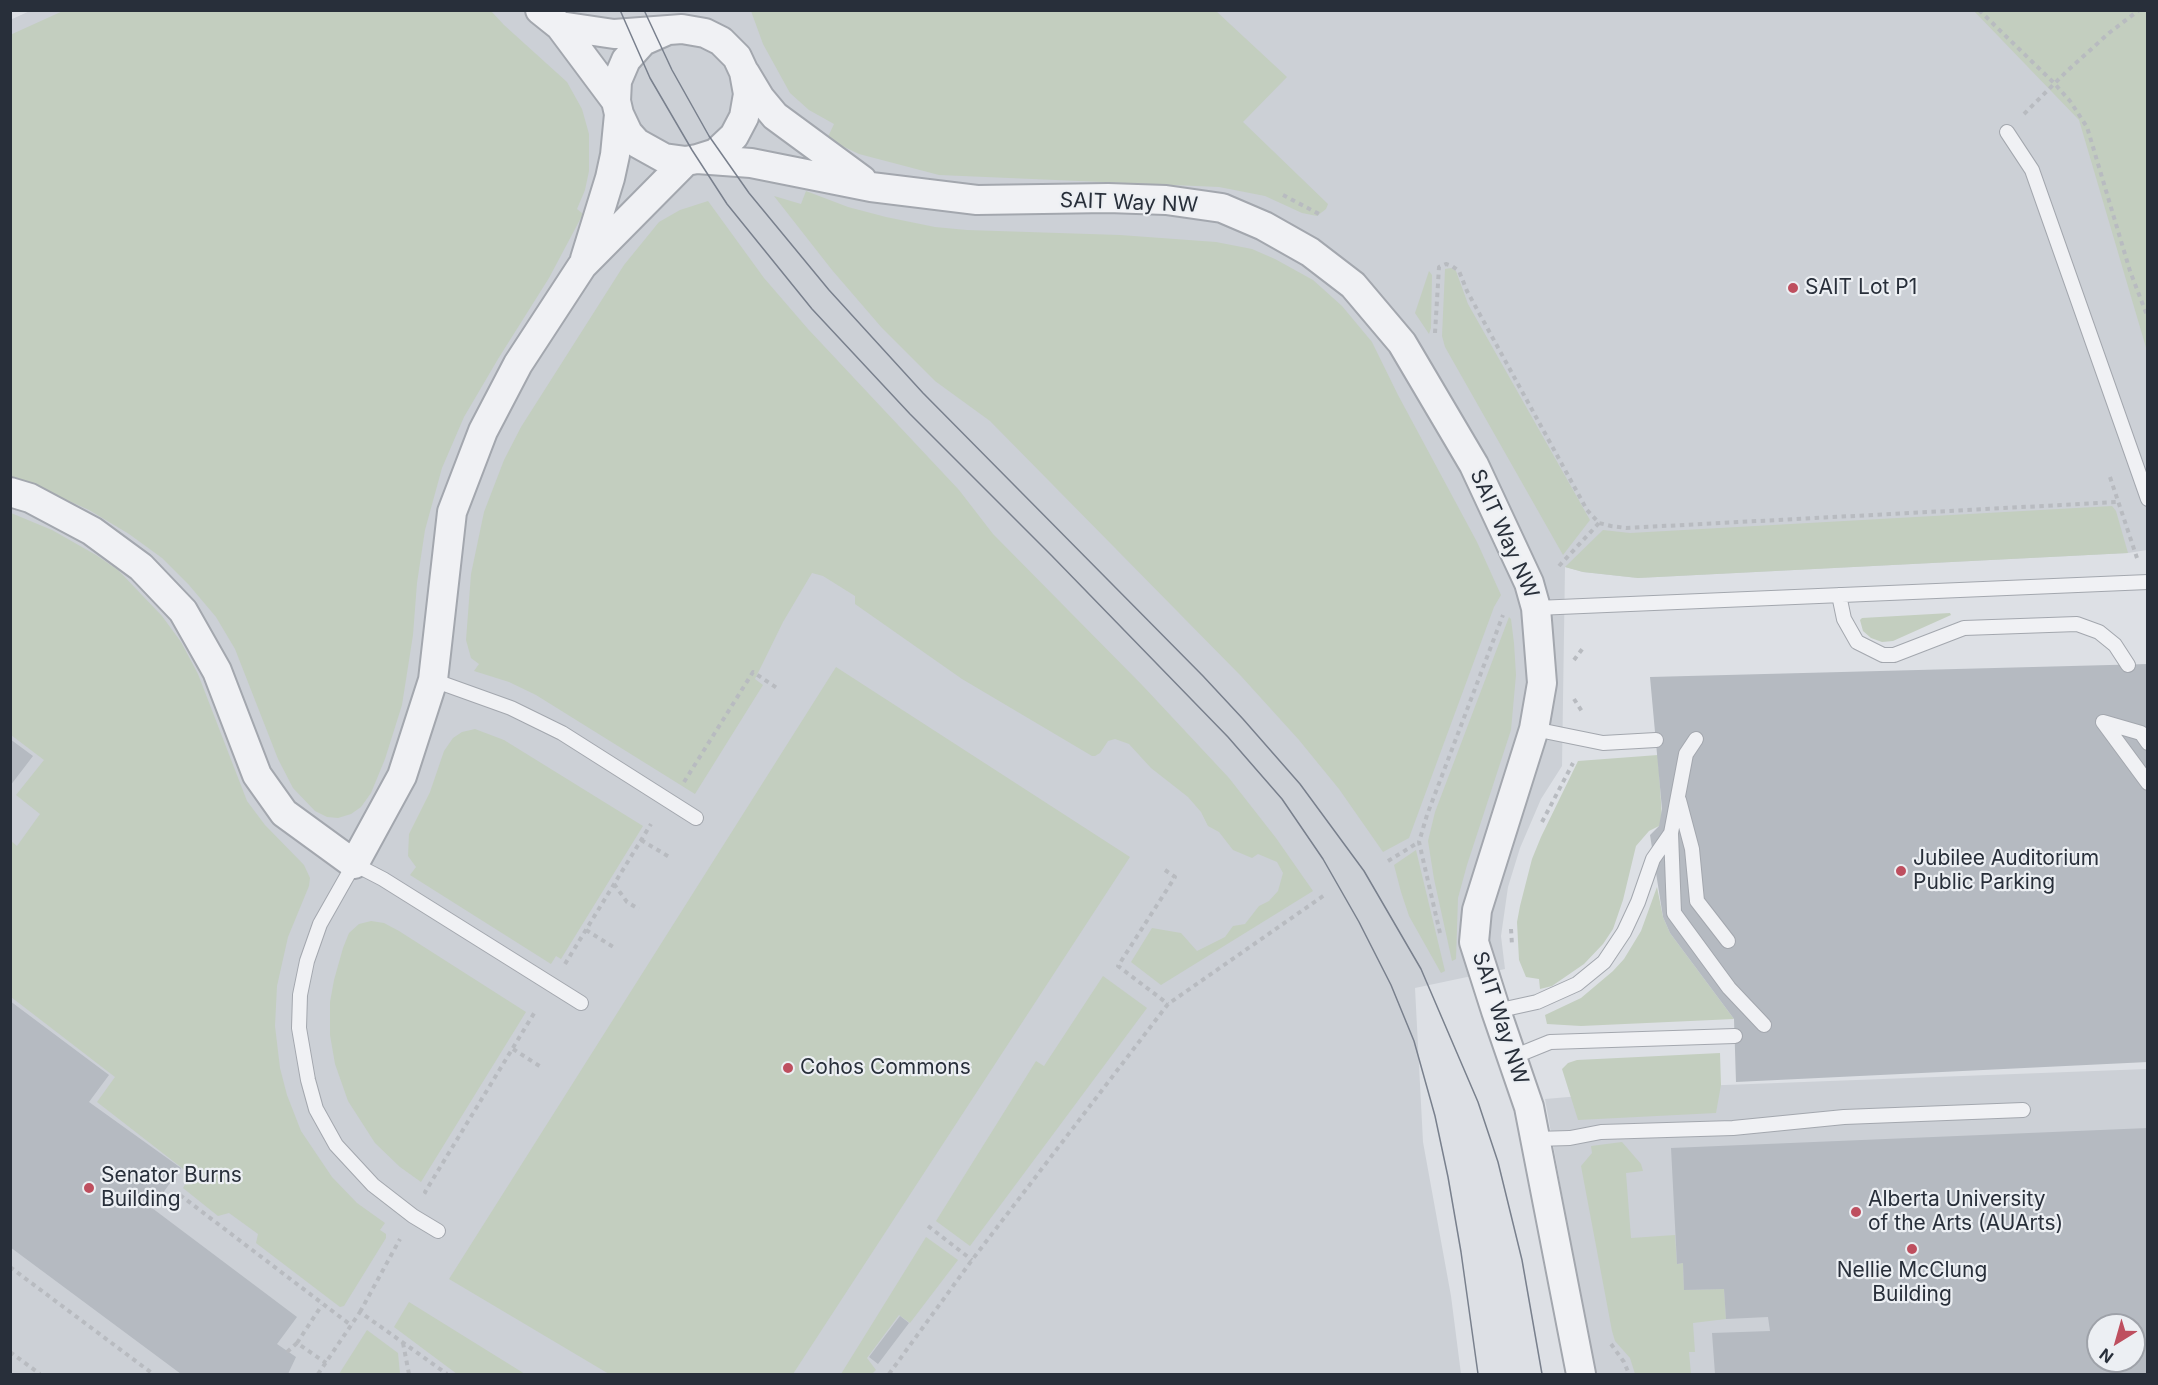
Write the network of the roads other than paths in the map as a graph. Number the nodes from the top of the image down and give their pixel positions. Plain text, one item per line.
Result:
1 (550, 18) edge
2 (668, 30) junction
3 (744, 72) junction
4 (617, 108) junction
5 (2007, 132) road end
6 (691, 160) junction
7 (871, 187) junction
8 (582, 266) junction
9 (10, 492) edge
10 (2148, 499) edge
11 (2148, 582) edge
12 (1839, 595) junction
13 (1536, 608) junction
14 (2128, 665) dead end
15 (433, 680) junction
16 (1534, 729) junction
17 (1696, 739) dead end
18 (1656, 740) dead end
19 (2148, 743) edge
20 (2148, 783) edge
21 (1678, 795) junction
22 (696, 818) dead end
23 (1671, 833) junction
24 (354, 864) junction
25 (1728, 942) dead end
26 (581, 1003) dead end
27 (1496, 1011) junction
28 (1764, 1025) dead end
29 (1735, 1036) dead end
30 (1513, 1057) junction
31 (2023, 1110) dead end
32 (1536, 1139) junction
33 (438, 1231) dead end
34 (1581, 1374) edge

1 - 2 street
1 - 4 street
2 - 3 street
2 - 4 street
3 - 6 street
3 - 7 street
4 - 6 street
4 - 8 street
5 - 10 lane
6 - 7 street, SAIT Way NW
6 - 8 street
7 - 13 street, SAIT Way NW
8 - 15 street
9 - 24 street
11 - 12 lane
12 - 13 lane
12 - 14 lane
13 - 16 street, SAIT Way NW
15 - 22 lane
15 - 24 street
16 - 18 lane
16 - 27 street, SAIT Way NW
17 - 21 lane
19 - 20 lane
21 - 23 lane
21 - 25 lane
23 - 27 lane
23 - 28 lane
24 - 26 lane
24 - 33 lane
27 - 30 street, SAIT Way NW
29 - 30 lane
30 - 32 street, SAIT Way NW
31 - 32 lane
32 - 34 street, SAIT Way NW

